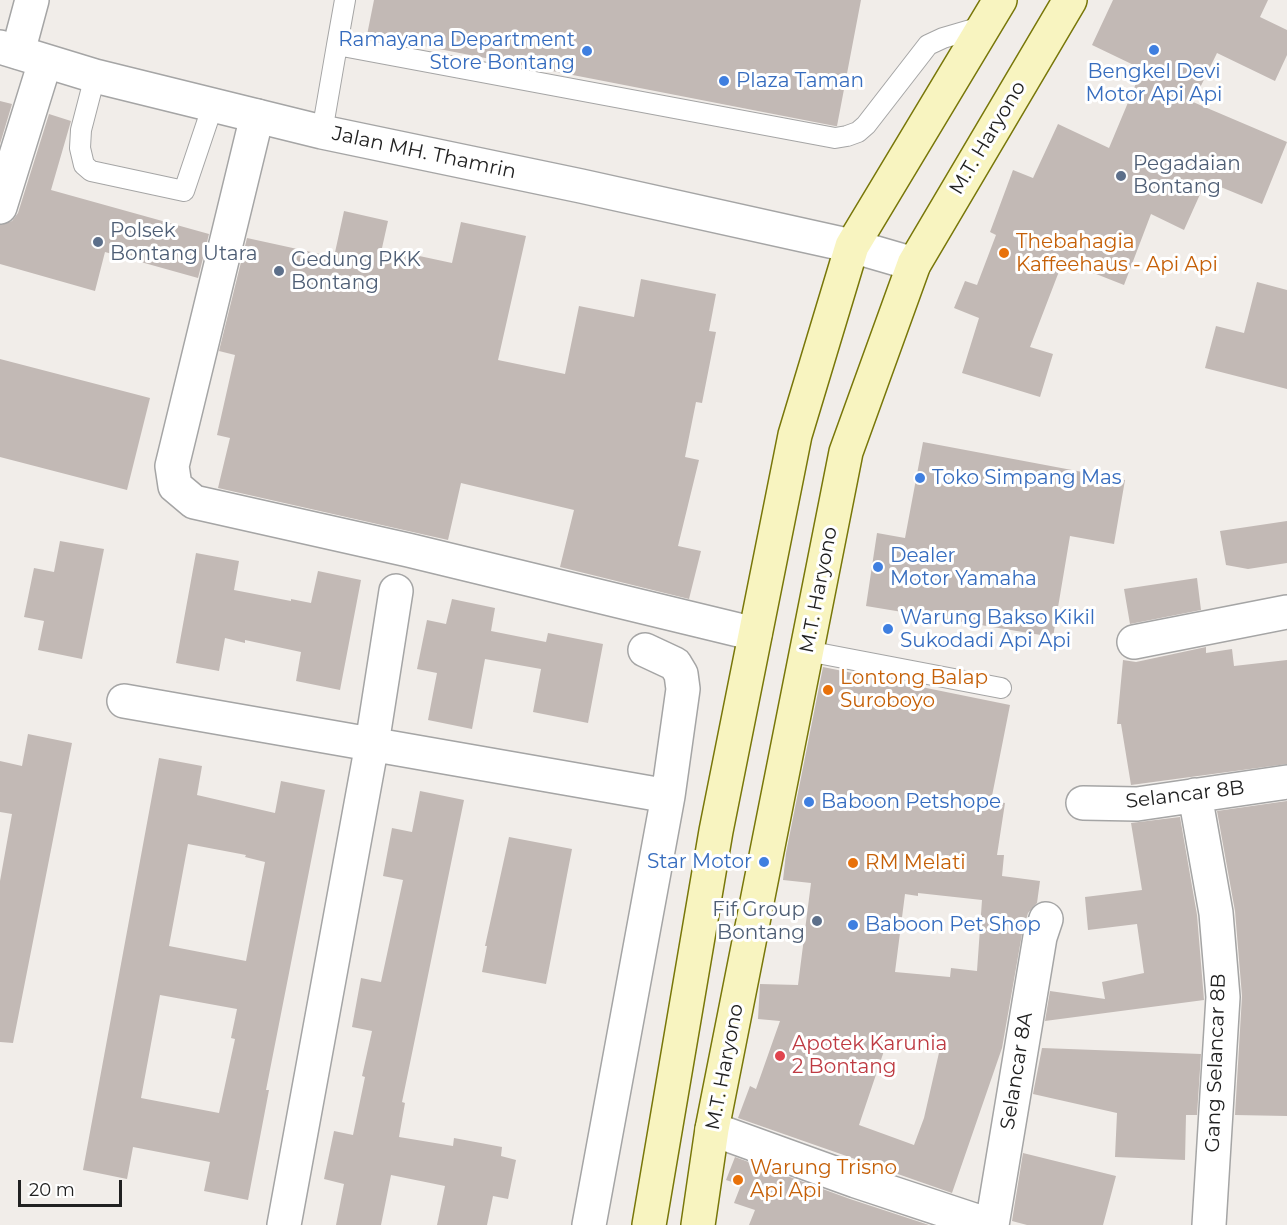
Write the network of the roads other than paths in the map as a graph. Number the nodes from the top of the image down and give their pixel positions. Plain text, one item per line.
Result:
1 (32, 0) edge
2 (345, 0) edge
3 (1070, 0) edge
4 (992, 13) edge
5 (337, 45) junction
6 (21, 54) edge
7 (95, 76) junction
8 (213, 105) junction
9 (257, 116) junction
10 (322, 132) junction
11 (0, 207) edge
12 (852, 246) junction
13 (914, 264) junction
14 (396, 591) dead end
15 (1287, 612) edge
16 (755, 634) junction
17 (1134, 642) dead end
18 (645, 650) dead end
19 (807, 651) junction
20 (1001, 688) dead end
21 (124, 701) dead end
22 (372, 744) junction
23 (1287, 782) edge
24 (1195, 795) junction
25 (668, 796) junction
26 (1083, 803) dead end
27 (1046, 919) dead end
28 (712, 1129) junction
29 (284, 1225) edge
30 (589, 1225) edge
31 (649, 1225) edge
32 (698, 1225) edge
33 (991, 1225) edge
34 (1209, 1225) edge

1 - 6 street
2 - 5 lane
3 - 13 main road, M.T. Haryono
4 - 5 lane
4 - 12 main road
5 - 10 lane
6 - 7 street, Jalan MH. Thamrin
6 - 11 street
7 - 8 street, Jalan MH. Thamrin
7 - 8 lane
8 - 9 street, Jalan MH. Thamrin
9 - 10 street, Jalan MH. Thamrin
9 - 16 street
10 - 12 street, Jalan MH. Thamrin
12 - 13 street, Jalan MH. Thamrin
12 - 16 main road
13 - 19 main road, M.T. Haryono
14 - 22 street
15 - 17 street
16 - 31 main road
18 - 25 street
19 - 20 lane
19 - 28 main road, M.T. Haryono
21 - 22 street
22 - 25 street
22 - 29 street
23 - 24 street, Selancar 8B
24 - 26 street, Selancar 8B
24 - 34 street, Gang Selancar 8B
25 - 30 street
27 - 33 street, Selancar 8A
28 - 32 main road, M.T. Haryono
28 - 33 street

